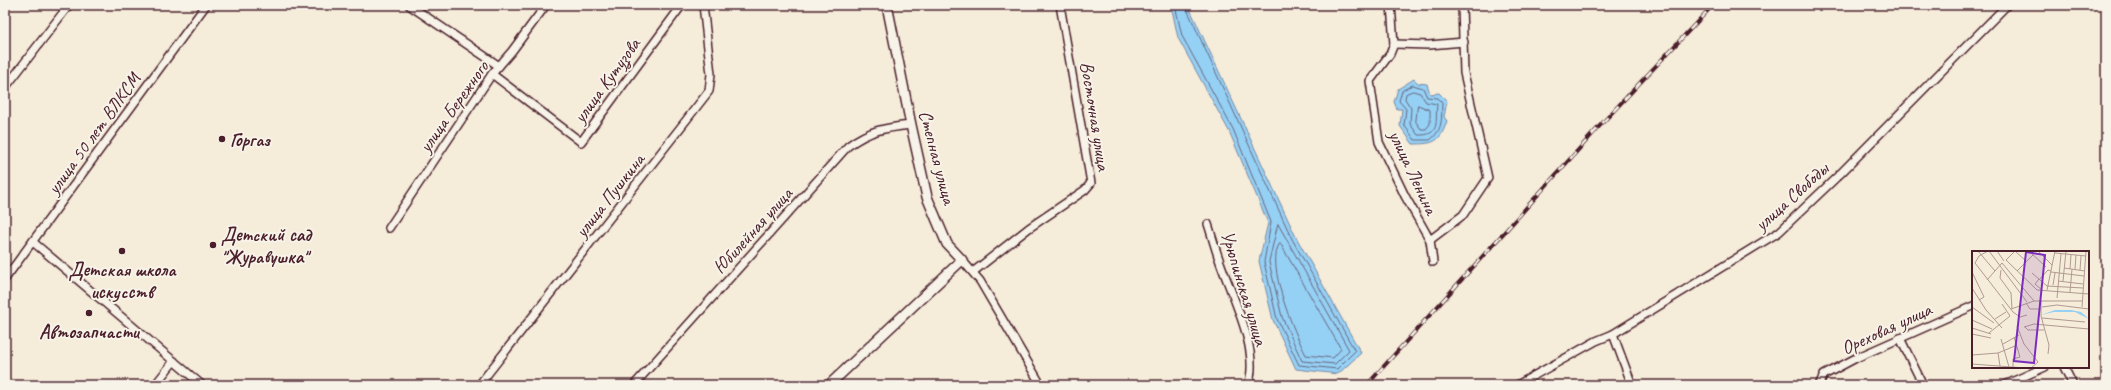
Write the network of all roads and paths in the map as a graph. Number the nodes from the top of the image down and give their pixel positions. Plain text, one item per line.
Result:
1 (70, 5) edge
2 (206, 5) edge
3 (409, 5) edge
4 (546, 5) edge
5 (682, 5) edge
6 (703, 5) edge
7 (887, 5) edge
8 (1060, 5) edge
9 (1391, 5) edge
10 (1462, 5) edge
11 (2007, 5) edge
12 (1464, 42) junction
13 (1394, 44) junction
14 (499, 66) junction
15 (492, 74) junction
16 (5, 88) edge
17 (911, 125) junction
18 (1208, 224) dead end
19 (389, 228) dead end
20 (1430, 240) junction
21 (33, 242) junction
22 (962, 260) junction
23 (1433, 262) dead end
24 (973, 272) junction
25 (5, 279) edge
26 (1972, 306) edge
27 (1613, 334) junction
28 (1900, 338) junction
29 (174, 361) junction
30 (2043, 368) edge
31 (2064, 368) edge
32 (155, 385) edge
33 (202, 385) edge
34 (479, 385) edge
35 (634, 385) edge
36 (829, 385) edge
37 (1041, 385) edge
38 (1248, 385) edge
39 (1517, 385) edge
40 (1632, 385) edge
41 (1819, 385) edge
42 (1923, 385) edge
43 (2005, 385) edge
44 (2073, 385) edge

1 - 16 street
2 - 21 street, улица 50 лет ВЛКСМ
3 - 14 street
4 - 14 street, улица Бережного
5 - 15 street, улица Кутузова
6 - 34 street, улица Пушкина
7 - 17 street, Степная улица
8 - 24 street, Восточная улица
9 - 13 street
10 - 12 street
11 - 27 street, улица Свободы
12 - 13 street
12 - 20 street
13 - 20 street, улица Ленина
14 - 15 street, улица Бережного
15 - 19 street, улица Бережного
17 - 22 street, Степная улица
17 - 35 street, Юбилейная улица
18 - 38 street, Урюпинская улица
20 - 23 street, улица Ленина
21 - 25 street, улица 50 лет ВЛКСМ
21 - 29 street
22 - 24 street, Степная улица
22 - 36 street
24 - 37 street, Степная улица
26 - 28 street, Ореховая улица
27 - 39 street, улица Свободы
27 - 40 street
28 - 41 street, Ореховая улица
28 - 42 street
29 - 32 street
29 - 33 street
30 - 43 street
31 - 44 street

